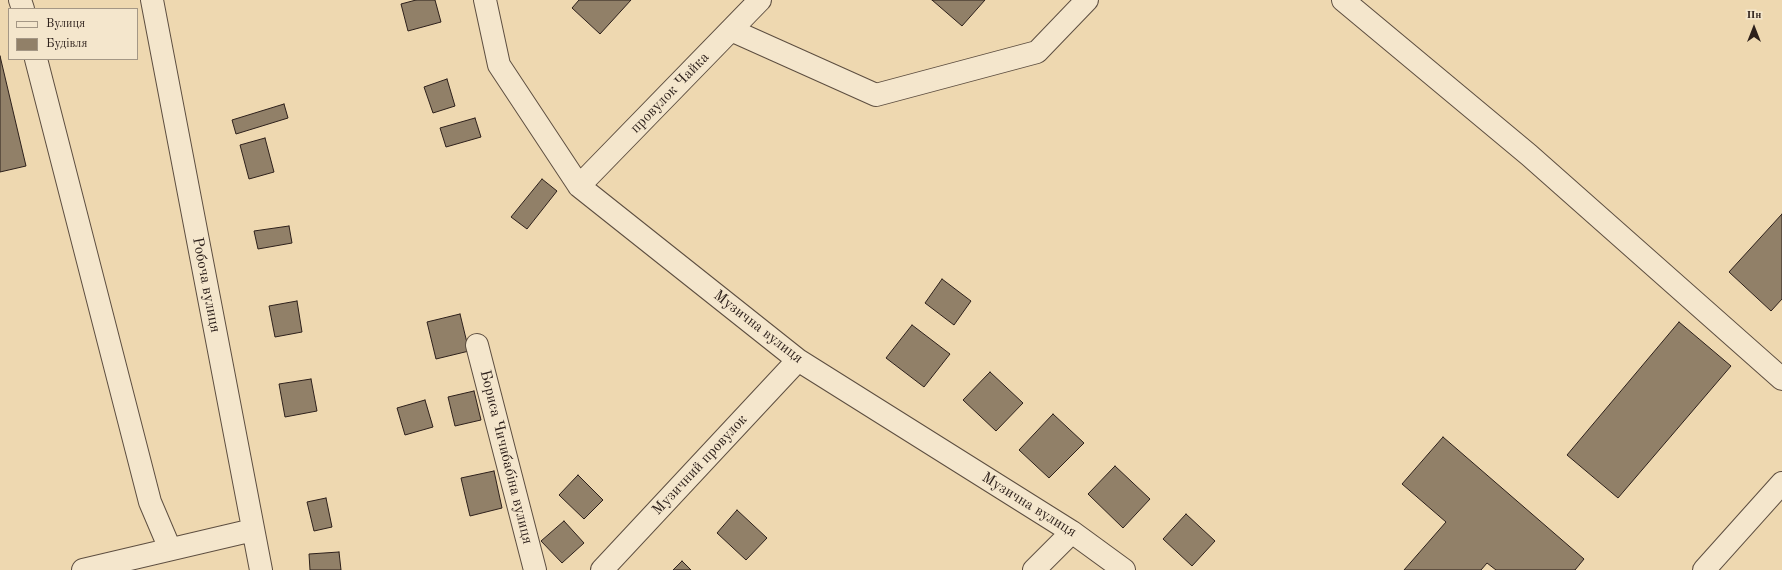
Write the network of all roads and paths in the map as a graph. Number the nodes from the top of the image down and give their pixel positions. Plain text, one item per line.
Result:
1 (152, 0) edge
2 (485, 0) edge
3 (760, 0) edge
4 (1087, 0) edge
5 (1343, 0) edge
6 (731, 30) junction
7 (36, 60) edge
8 (579, 186) junction
9 (477, 344) dead end
10 (798, 360) junction
11 (1782, 379) edge
12 (1782, 483) edge
13 (253, 530) junction
14 (1072, 532) junction
15 (170, 550) junction
16 (83, 570) edge
17 (261, 570) edge
18 (535, 570) edge
19 (602, 570) edge
20 (1034, 570) edge
21 (1124, 570) edge
22 (1704, 570) edge

1 - 13 street, Робоча вулиця
2 - 8 street, Музична вулиця
3 - 6 street, провулок Чайка
4 - 6 street
5 - 11 street
6 - 8 street, провулок Чайка
7 - 15 street
8 - 10 street, Музична вулиця
9 - 18 street, Бориса Чичибабіна вулиця
10 - 14 street, Музична вулиця
10 - 19 street, Музичний провулок
12 - 22 street
13 - 15 street
13 - 17 street, Робоча вулиця
14 - 20 street
14 - 21 street, Музична вулиця
15 - 16 street

